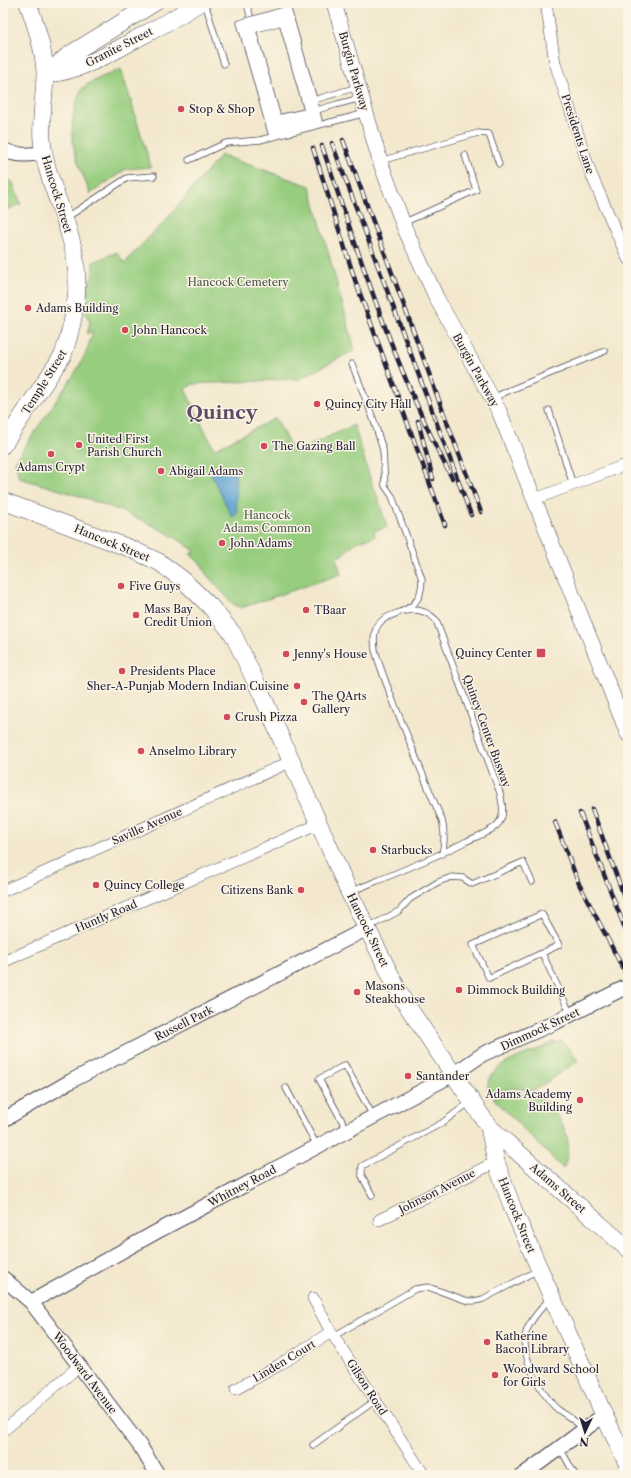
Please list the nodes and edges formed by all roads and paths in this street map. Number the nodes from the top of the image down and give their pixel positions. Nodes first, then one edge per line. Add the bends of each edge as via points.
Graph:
1 (28, 3) edge
2 (154, 3) edge
3 (199, 3) edge
4 (205, 3) edge
5 (247, 3) edge
6 (334, 3) edge
7 (546, 3) edge
8 (224, 64) dead end
9 (45, 75) junction
10 (360, 92) junction
11 (314, 100) junction
12 (305, 112) dead end
13 (366, 113) junction
14 (284, 134) junction
15 (3, 150) edge
16 (44, 152) junction
17 (465, 155) dead end
18 (189, 160) dead end
19 (380, 161) junction
20 (499, 164) dead end
21 (154, 176) dead end
22 (64, 219) junction
23 (402, 223) junction
24 (628, 259) edge
25 (69, 338) joint
26 (605, 351) dead end
27 (352, 364) dead end
28 (492, 399) junction
29 (549, 410) dead end
30 (3, 445) edge
31 (628, 464) edge
32 (573, 485) junction
33 (535, 499) junction
34 (3, 501) edge
35 (402, 612) junction
36 (628, 734) edge
37 (292, 761) junction
38 (319, 824) junction
39 (442, 854) junction
40 (532, 882) dead end
41 (3, 891) edge
42 (349, 892) junction
43 (366, 929) junction
44 (542, 954) junction
45 (3, 962) edge
46 (625, 988) edge
47 (571, 1015) junction
48 (454, 1074) junction
49 (286, 1088) dead end
50 (471, 1100) junction
51 (373, 1116) junction
52 (3, 1120) edge
53 (489, 1127) junction
54 (347, 1130) junction
55 (317, 1146) junction
56 (496, 1162) junction
57 (372, 1195) dead end
58 (379, 1220) dead end
59 (628, 1249) edge
60 (540, 1269) junction
61 (3, 1278) edge
62 (551, 1296) junction
63 (313, 1298) dead end
64 (31, 1302) junction
65 (333, 1334) junction
66 (79, 1366) junction
67 (236, 1389) dead end
68 (376, 1400) junction
69 (604, 1415) junction
70 (583, 1430) junction
71 (3, 1431) edge
72 (313, 1445) dead end
73 (559, 1448) junction
74 (628, 1464) edge
75 (158, 1475) edge
76 (424, 1475) edge
77 (523, 1475) edge
78 (575, 1475) edge

1 - 9 main road, Hancock Street via 42,46
2 - 9 main road, Granite Street via 69,55
3 - 9 main road, Granite Street via 101,58 74,69
4 - 8 lane
5 - 14 lane, bridge
6 - 10 main road, Burgin Parkway
7 - 24 street, Presidents Lane via 555,63 591,174
9 - 16 main road, Hancock Street via 41,128
10 - 11 lane, bridge via 334,94
10 - 11 lane, bridge via 338,104 317,110
10 - 13 main road, Burgin Parkway
11 - 12 lane, bridge via 288,9 240,23 271,133 319,120 288,10 242,23 272,131 316,118 287,13 245,25 274,127 312,116 284,17 249,27 276,123 308,114 282,22 253,30 278,118
13 - 14 lane, bridge
13 - 19 main road, Burgin Parkway
14 - 18 lane, bridge via 260,140 226,143
15 - 16 street via 26,156
16 - 22 main road, Hancock Street via 49,176
17 - 23 lane via 476,190
19 - 20 lane via 478,133 489,134
19 - 23 main road, Burgin Parkway
21 - 22 lane via 127,178
22 - 25 main road, Hancock Street via 72,241 77,272 77,300
23 - 28 main road, Burgin Parkway via 426,277
25 - 30 main road, Temple Street via 63,355
26 - 28 lane
27 - 35 lane via 383,450 385,486 392,496 422,579 419,599
28 - 33 main road, Burgin Parkway
29 - 32 lane
31 - 32 street
32 - 33 street
33 - 36 main road, Burgin Parkway
34 - 37 main road, Hancock Street via 146,555 182,579 210,606 233,634
35 - 39 lane via 382,621 376,628 375,649 442,820
35 - 39 lane, Quincy Center Busway via 422,610 436,620 503,805 498,824
37 - 38 main road, Hancock Street
37 - 41 street, Saville Avenue
38 - 42 main road, Hancock Street
38 - 45 street, Huntly Road
39 - 42 lane, Quincy Center Busway
40 - 43 lane via 523,862 472,884 463,878 452,877 438,882 410,899 399,911
42 - 43 main road, Hancock Street
43 - 48 main road, Hancock Street via 402,998
43 - 52 street, Russell Park via 71,1081
44 - 44 lane via 489,978 473,945 542,914 559,945
44 - 47 lane
46 - 47 street, Dimmock Street
47 - 48 street, Dimmock Street via 483,1054
48 - 50 main road, Hancock Street
48 - 51 street, Whitney Road
49 - 55 lane
50 - 53 main road, Hancock Street
50 - 57 lane via 442,1123 362,1166 362,1176
51 - 54 street, Whitney Road
51 - 54 lane via 344,1065 319,1079
53 - 56 main road, Hancock Street
53 - 59 main road, Adams Street
54 - 55 street, Whitney Road
55 - 64 street, Whitney Road
56 - 58 street, Johnson Avenue
56 - 60 main road, Hancock Street via 513,1209
60 - 62 main road, Hancock Street
60 - 65 lane via 475,1301 468,1301 428,1286 414,1289
61 - 64 street, Woodward Avenue
62 - 69 main road, Hancock Street
62 - 70 lane via 533,1318 526,1334 526,1358 549,1400
63 - 65 street, Gilson Road
64 - 66 street, Woodward Avenue
65 - 67 street, Linden Court
65 - 68 street, Gilson Road
66 - 71 street
66 - 75 street, Woodward Avenue via 140,1446
68 - 72 lane
68 - 76 street, Gilson Road
69 - 70 street
69 - 74 main road, Hancock Street
70 - 73 street
73 - 77 street
73 - 78 lane

